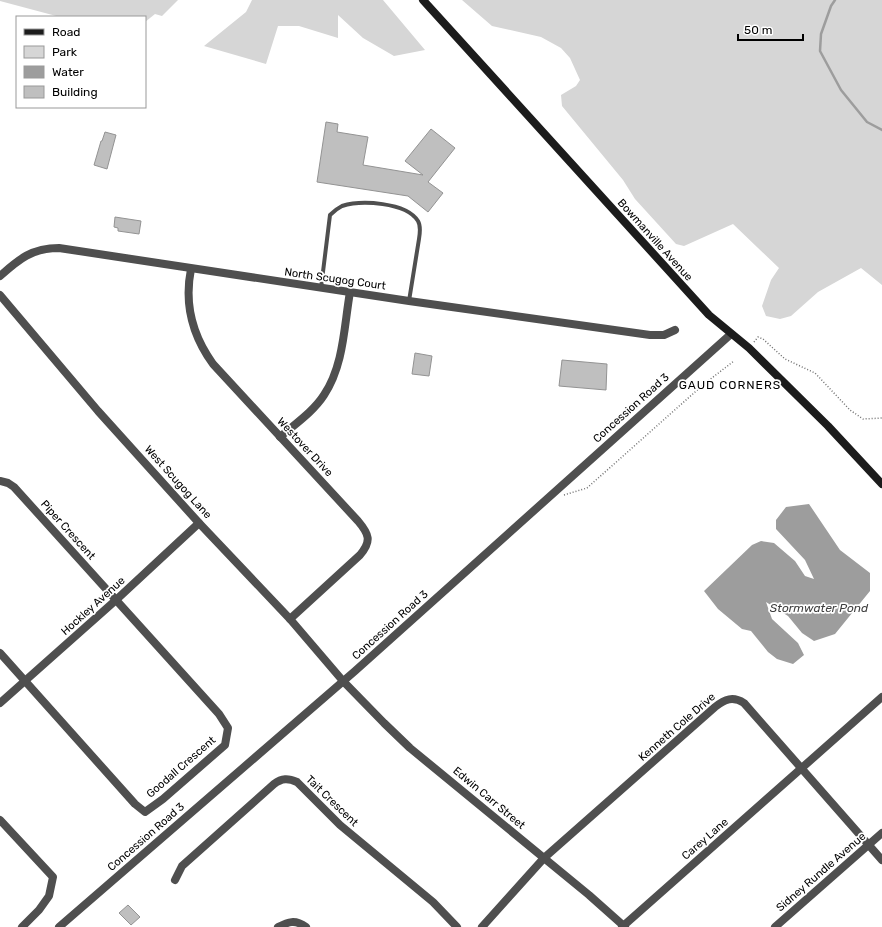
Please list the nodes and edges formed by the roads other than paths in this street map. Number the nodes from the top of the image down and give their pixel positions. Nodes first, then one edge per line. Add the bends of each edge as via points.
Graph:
1 (422, 0) edge
2 (191, 269) junction
3 (0, 276) edge
4 (321, 288) junction
5 (350, 292) junction
6 (0, 295) edge
7 (409, 301) junction
8 (675, 330) dead end
9 (731, 334) junction
10 (280, 437) junction
11 (0, 481) edge
12 (882, 484) edge
13 (199, 522) junction
14 (116, 600) junction
15 (290, 619) junction
16 (0, 653) edge
17 (26, 681) junction
18 (343, 681) junction
19 (882, 696) edge
20 (0, 703) edge
21 (801, 768) junction
22 (0, 820) edge
23 (882, 833) edge
24 (869, 844) junction
25 (544, 858) junction
26 (882, 860) edge
27 (175, 880) dead end
28 (22, 927) edge
29 (59, 927) edge
30 (278, 927) edge
31 (306, 927) edge
32 (457, 927) edge
33 (482, 927) edge
34 (623, 927) edge
35 (775, 927) edge

1 - 9 main road, Bowmanville Avenue via 704,310
2 - 3 street, North Scugog Court via 47,248 23,257
2 - 4 street, North Scugog Court
2 - 10 street, Westover Drive via 189,308 193,328 204,351
4 - 5 street, North Scugog Court
4 - 7 lane via 330,215 347,205 381,204 403,210 419,222 419,238
5 - 7 street, North Scugog Court
5 - 10 street via 340,356 333,380 313,409
6 - 13 street, West Scugog Lane via 98,411
7 - 8 street, North Scugog Court via 654,336
9 - 12 main road, Bowmanville Avenue via 749,348 828,426
9 - 18 street, Concession Road 3
10 - 15 street, Westover Drive via 358,521 368,537 366,548 360,555
11 - 14 street, Piper Crescent via 14,487
13 - 14 street, Hockley Avenue
13 - 15 street, West Scugog Lane
14 - 17 street, Hockley Avenue
14 - 17 street, Goodall Crescent via 219,714 228,728 225,745 145,812 135,804
15 - 18 street, West Scugog Lane
16 - 17 street
17 - 20 street, Hockley Avenue
18 - 25 street, Edwin Carr Street via 410,748
18 - 29 street, Concession Road 3
19 - 21 street, Carey Lane
21 - 24 street, Kenneth Cole Drive
21 - 25 street, Kenneth Cole Drive via 744,704 733,698 727,699 720,702
21 - 34 street, Carey Lane
22 - 28 street via 52,877 49,896
23 - 24 street, Sidney Rundle Avenue
24 - 26 street, Kenneth Cole Drive
24 - 35 street, Sidney Rundle Avenue
25 - 33 street
25 - 34 street, Edwin Carr Street
27 - 32 street, Tait Crescent via 182,866 274,784 279,780 291,779 340,826 433,902
30 - 31 street via 296,921

